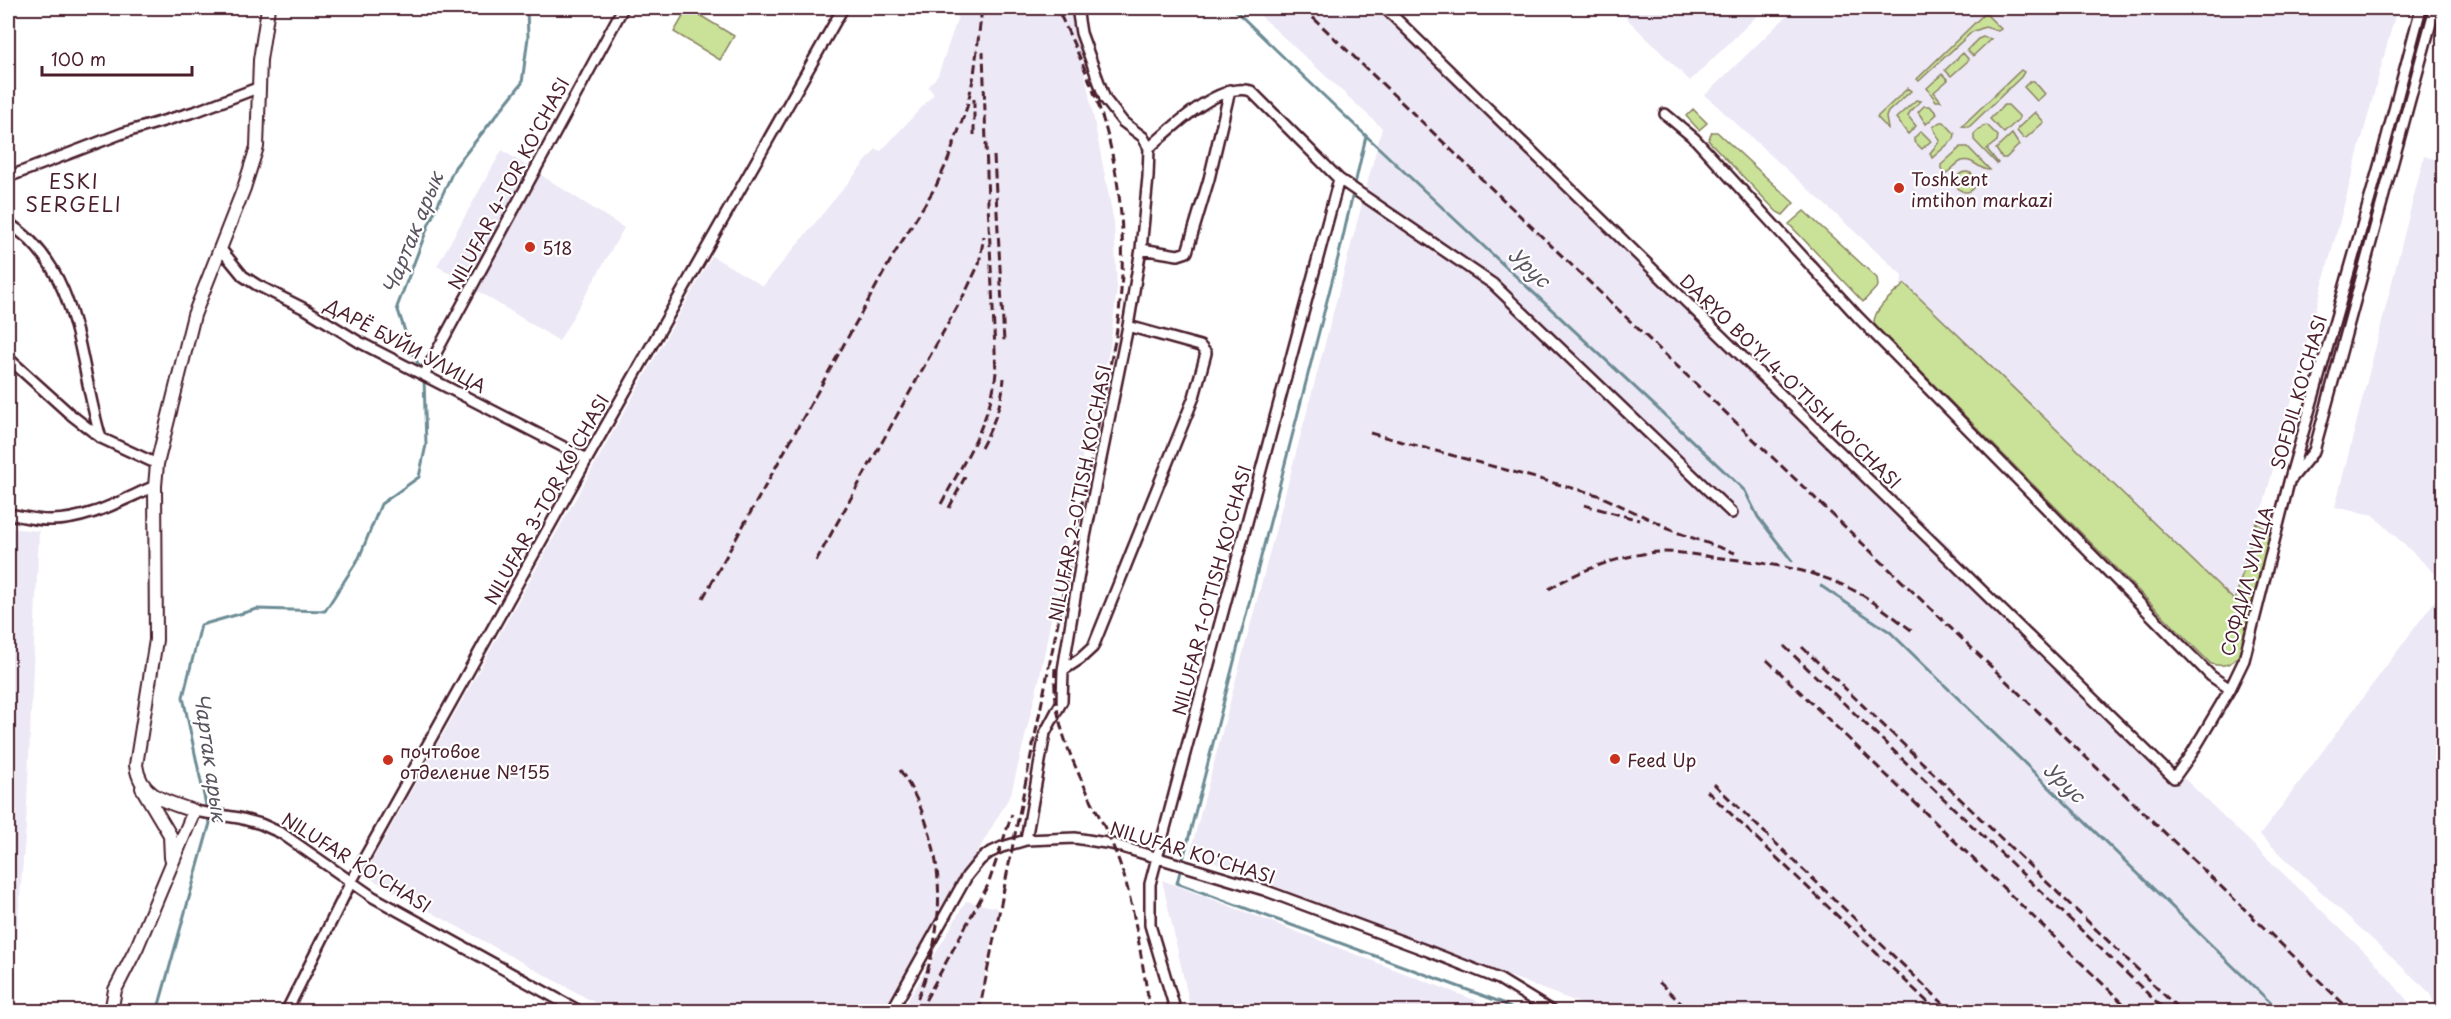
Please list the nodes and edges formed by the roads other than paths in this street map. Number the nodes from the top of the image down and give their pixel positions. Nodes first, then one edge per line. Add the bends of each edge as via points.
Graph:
1 (268, 8) edge
2 (623, 8) edge
3 (843, 8) edge
4 (1077, 8) edge
5 (1385, 8) edge
6 (2421, 8) edge
7 (2434, 8) edge
8 (260, 87) junction
9 (1230, 90) junction
10 (1665, 114) dead end
11 (1149, 148) junction
12 (2380, 163) junction
13 (2392, 166) junction
14 (8, 177) edge
15 (1339, 179) junction
16 (8, 223) edge
17 (220, 248) junction
18 (1141, 249) junction
19 (2340, 304) junction
20 (2354, 308) junction
21 (1128, 326) junction
22 (8, 358) edge
23 (424, 375) junction
24 (101, 438) junction
25 (587, 459) junction
26 (157, 465) junction
27 (2289, 482) junction
28 (155, 486) junction
29 (1732, 513) dead end
30 (8, 514) edge
31 (1063, 670) junction
32 (2230, 689) junction
33 (2174, 778) joint
34 (140, 782) junction
35 (194, 811) junction
36 (1026, 840) junction
37 (1156, 858) junction
38 (168, 874) junction
39 (351, 882) junction
40 (111, 1011) edge
41 (286, 1011) edge
42 (581, 1011) edge
43 (891, 1011) edge
44 (1176, 1011) edge
45 (1554, 1011) edge

1 - 8 street
2 - 23 street, NILUFAR 4-TOR KO'CHASI
3 - 25 street, NILUFAR 3-TOR KO'CHASI
4 - 11 street via 1081,33 1105,99
5 - 33 street, DARYO BO'YI 4-O'TISH KO'CHASI
6 - 12 street, SOFDIL KO'CHASI
7 - 13 street, SOFDIL KO'CHASI
8 - 14 street
8 - 17 street via 257,147
9 - 11 street via 1184,117
9 - 15 street via 1251,91
9 - 18 street via 1187,252 1178,255
10 - 32 street via 1695,139 1858,317 2211,676
11 - 18 street, NILUFAR 2-O'TISH KO'CHASI
12 - 13 street
12 - 19 street, SOFDIL KO'CHASI
13 - 20 street, SOFDIL KO'CHASI
15 - 29 street via 1493,284
15 - 37 street, NILUFAR 1-O'TISH KO'CHASI
16 - 24 street via 40,253 66,296
17 - 23 street, ДАРЁ БУЙИ УЛИЦА via 243,276
17 - 26 street via 194,315
18 - 21 street, NILUFAR 2-O'TISH KO'CHASI
19 - 20 street
19 - 27 street, SOFDIL KO'CHASI
20 - 27 street, SOFDIL KO'CHASI via 2313,451
21 - 31 street, NILUFAR 2-O'TISH KO'CHASI via 1085,537
21 - 31 street via 1200,346 1206,353 1189,408 1093,646
22 - 24 street
23 - 25 street, ДАРЁ БУЙИ УЛИЦА
24 - 26 street
25 - 39 street, NILUFAR 3-TOR KO'CHASI
26 - 28 street
27 - 32 street, СОФДИЛ УЛИЦА via 2244,660
28 - 30 street via 77,517 49,520
28 - 34 street via 156,640 136,765
31 - 36 street, NILUFAR 2-O'TISH KO'CHASI via 1062,701 1046,734
32 - 33 street, СОФДИЛ УЛИЦА
34 - 35 street, NILUFAR KO'CHASI via 156,796
34 - 38 street via 170,836
35 - 38 street
35 - 39 street, NILUFAR KO'CHASI via 261,824 281,833
36 - 37 street, NILUFAR KO'CHASI via 1089,840
36 - 43 street, NILUFAR KO'CHASI via 989,853 967,876
37 - 44 street, NILUFAR 1-O'TISH KO'CHASI via 1150,884 1150,925
37 - 45 street, NILUFAR KO'CHASI via 1264,891 1428,951 1499,979
38 - 40 street via 115,990
39 - 41 street, NILUFAR 3-TOR KO'CHASI
39 - 42 street, NILUFAR KO'CHASI

